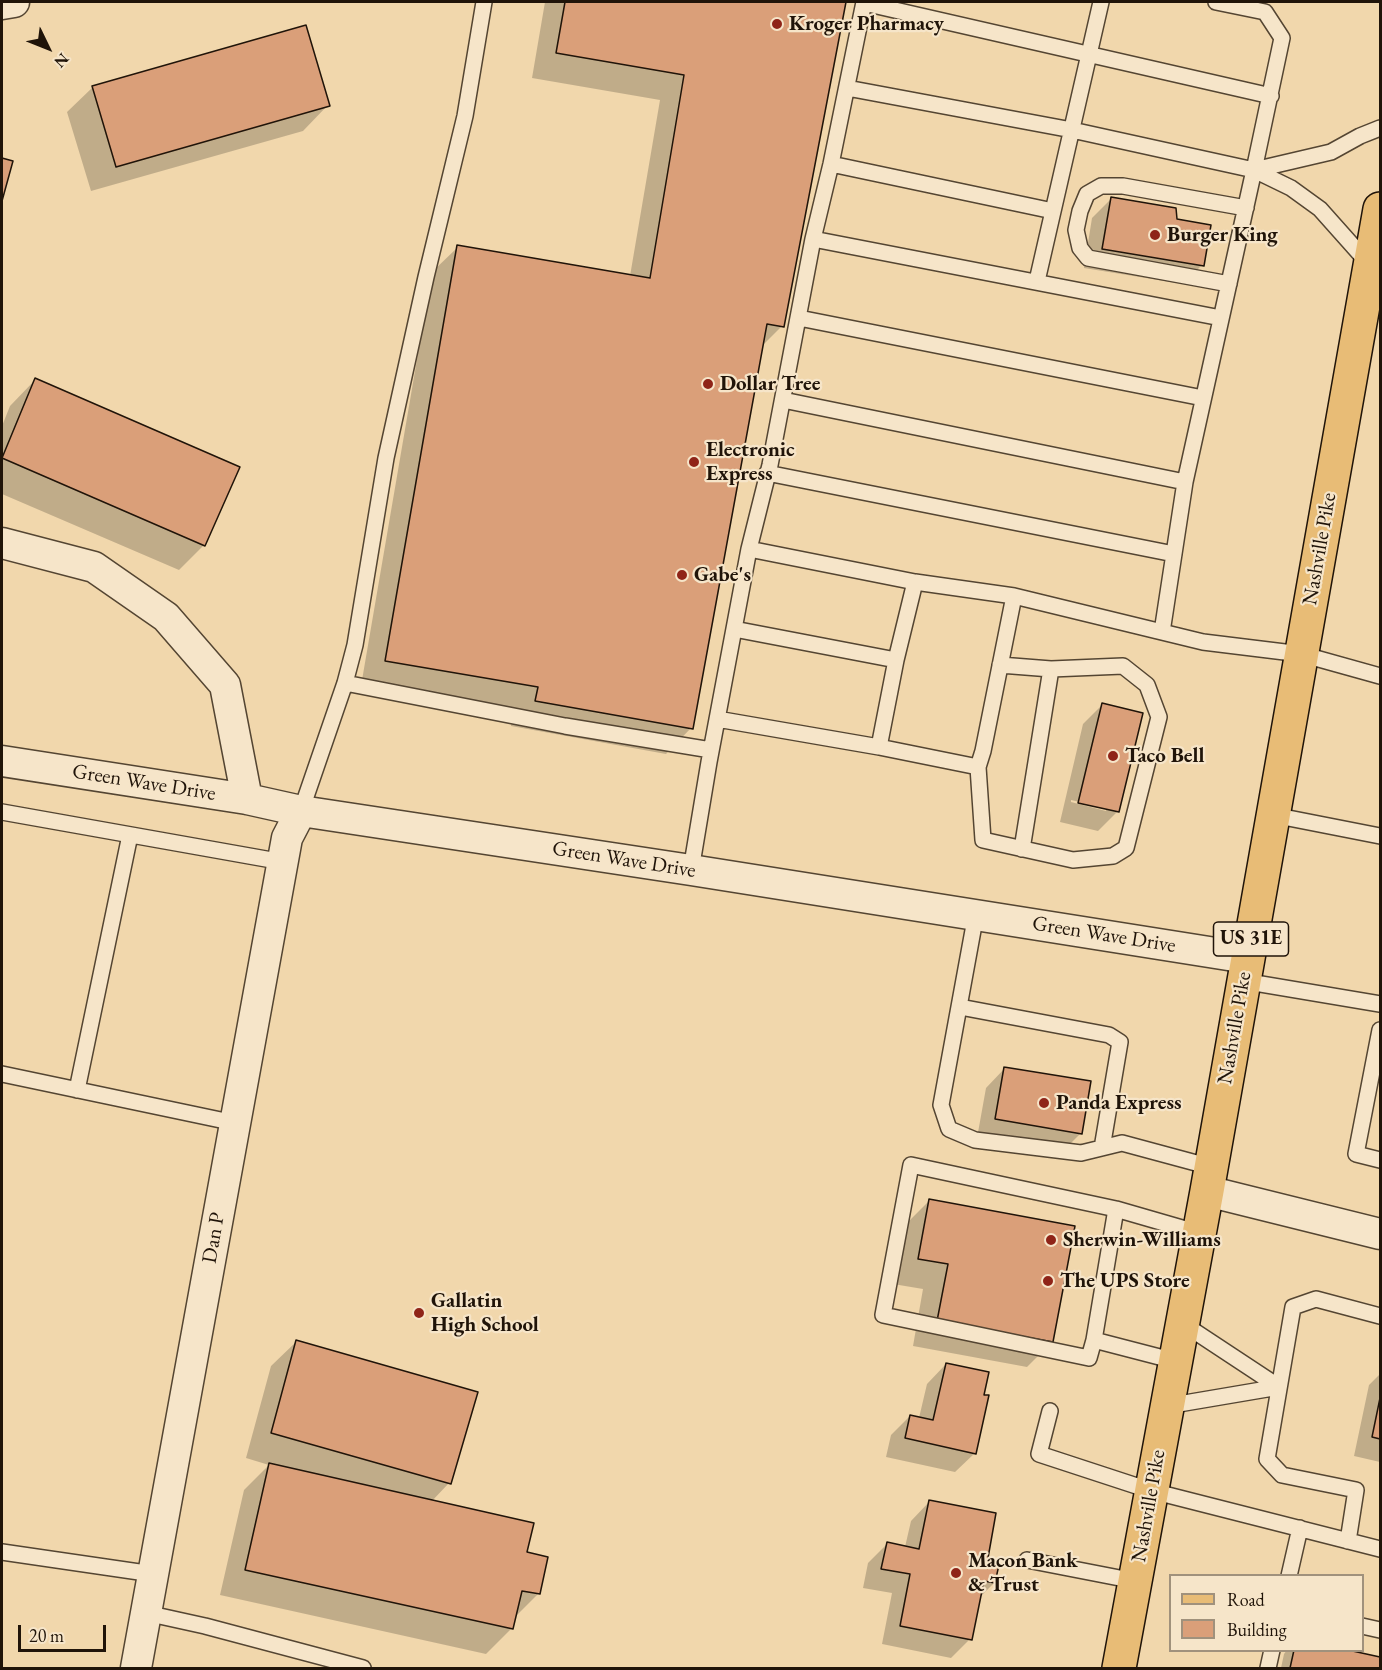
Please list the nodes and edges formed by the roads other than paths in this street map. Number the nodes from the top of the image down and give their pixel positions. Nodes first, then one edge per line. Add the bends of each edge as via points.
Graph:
1 (14, 2) edge
2 (484, 2) edge
3 (864, 2) edge
4 (1101, 2) edge
5 (1216, 2) edge
6 (2, 4) edge
7 (1089, 53) junction
8 (847, 88) junction
9 (1272, 96) junction
10 (1380, 128) edge
11 (1072, 130) junction
12 (831, 164) junction
13 (1254, 170) junction
14 (1246, 208) junction
15 (1380, 209) edge
16 (1053, 211) junction
17 (813, 239) junction
18 (1370, 266) junction
19 (1037, 281) junction
20 (1229, 284) junction
21 (799, 318) junction
22 (1221, 318) junction
23 (1203, 398) junction
24 (783, 400) junction
25 (767, 473) junction
26 (1185, 482) junction
27 (2, 543) edge
28 (749, 549) junction
29 (1174, 554) junction
30 (915, 582) junction
31 (1014, 596) junction
32 (734, 629) junction
33 (1162, 632) junction
34 (1301, 654) junction
35 (896, 660) junction
36 (1000, 665) junction
37 (1051, 669) junction
38 (1380, 676) edge
39 (345, 683) junction
40 (717, 719) junction
41 (879, 747) junction
42 (711, 750) junction
43 (2, 761) edge
44 (978, 767) junction
45 (247, 799) junction
46 (301, 811) junction
47 (2, 812) edge
48 (1273, 815) junction
49 (130, 835) junction
50 (1380, 836) edge
51 (1022, 849) junction
52 (285, 850) junction
53 (691, 870) junction
54 (976, 914) junction
55 (1245, 969) junction
56 (1380, 1004) edge
57 (960, 1007) junction
58 (1380, 1030) edge
59 (2, 1074) edge
60 (78, 1090) junction
61 (235, 1123) junction
62 (1102, 1148) junction
63 (1380, 1160) edge
64 (1209, 1179) junction
65 (1116, 1209) junction
66 (1199, 1233) junction
67 (1380, 1234) edge
68 (1380, 1316) edge
69 (1182, 1323) junction
70 (1094, 1340) junction
71 (1175, 1360) junction
72 (1279, 1387) junction
73 (1167, 1406) junction
74 (1050, 1411) dead end
75 (1152, 1491) junction
76 (1300, 1528) junction
77 (1348, 1540) junction
78 (1380, 1549) edge
79 (2, 1551) edge
80 (1027, 1560) dead end
81 (153, 1574) junction
82 (1289, 1574) edge
83 (1135, 1581) junction
84 (146, 1613) junction
85 (1364, 1626) edge
86 (1380, 1630) edge
87 (1272, 1652) edge
88 (135, 1668) edge
89 (363, 1668) edge
90 (1119, 1668) edge
91 (1268, 1668) edge

1 - 6 street
2 - 39 lane via 465,116 387,458
3 - 7 lane
3 - 8 lane
4 - 7 lane
5 - 9 lane via 1265,12 1282,38
7 - 9 lane
7 - 11 lane
8 - 11 lane
8 - 12 lane
9 - 13 lane
10 - 13 lane via 1331,152
11 - 13 lane
11 - 16 lane
12 - 16 lane
12 - 17 lane
13 - 14 lane
13 - 18 lane via 1291,188 1320,209
14 - 20 lane
14 - 20 lane via 1123,186 1101,186 1087,194 1080,211 1076,230 1080,248 1088,258
15 - 18 main road, Nashville Pike / US 31E
16 - 19 lane
17 - 19 lane
17 - 21 lane
18 - 34 main road, Nashville Pike / US 31E
19 - 22 lane
20 - 22 lane
21 - 23 lane
21 - 24 lane
22 - 23 lane
23 - 26 lane
24 - 25 lane
24 - 26 lane
25 - 28 lane
25 - 29 lane
26 - 29 lane
27 - 45 street via 94,567 166,617 225,685
28 - 30 lane
28 - 32 lane
29 - 33 lane
30 - 31 lane
30 - 35 lane
31 - 33 lane
31 - 36 lane
32 - 35 lane
32 - 40 lane
33 - 34 lane via 1203,642
34 - 38 lane
34 - 48 main road, Nashville Pike / US 31E
35 - 41 lane
36 - 37 lane
36 - 44 lane
37 - 51 lane
37 - 51 lane via 1123,666 1147,685 1159,717 1126,848 1113,856 1073,860
39 - 42 lane
39 - 46 lane
40 - 41 lane
40 - 42 lane
41 - 44 lane
42 - 53 lane
43 - 45 street, Green Wave Drive
44 - 51 lane via 983,840
45 - 46 street, Green Wave Drive
46 - 52 street, Dan P
46 - 53 street, Green Wave Drive
47 - 49 lane
48 - 50 lane
48 - 55 main road, Nashville Pike / US 31E
49 - 52 lane
49 - 60 lane
52 - 61 street, Dan P
53 - 54 street, Green Wave Drive
54 - 55 street, Green Wave Drive
54 - 57 lane
55 - 56 lane
55 - 64 main road, Nashville Pike / US 31E
57 - 62 lane via 1109,1035 1120,1042
57 - 62 lane via 941,1105 949,1130 975,1140 1082,1153
58 - 63 lane via 1356,1154
59 - 60 lane
60 - 61 lane
61 - 81 street, Dan P
62 - 64 lane via 1122,1143
64 - 66 main road, Nashville Pike / US 31E
64 - 67 street
65 - 66 lane
65 - 70 lane
65 - 70 lane via 911,1165 883,1315 1089,1358
66 - 69 main road, Nashville Pike / US 31E
68 - 72 lane via 1316,1299 1293,1307
69 - 71 main road, Nashville Pike / US 31E
69 - 72 lane
70 - 71 lane
71 - 73 main road, Nashville Pike / US 31E
72 - 73 lane
72 - 77 lane via 1267,1458 1282,1475 1356,1490
73 - 75 main road, Nashville Pike / US 31E
74 - 75 lane via 1039,1454
75 - 76 lane
75 - 83 main road, Nashville Pike / US 31E
76 - 77 lane
76 - 82 lane
77 - 78 lane
79 - 81 lane
80 - 83 lane
81 - 84 street, Dan P
83 - 90 main road, Nashville Pike / US 31E
84 - 88 street, Dan P
84 - 89 lane
85 - 86 lane
87 - 91 lane

